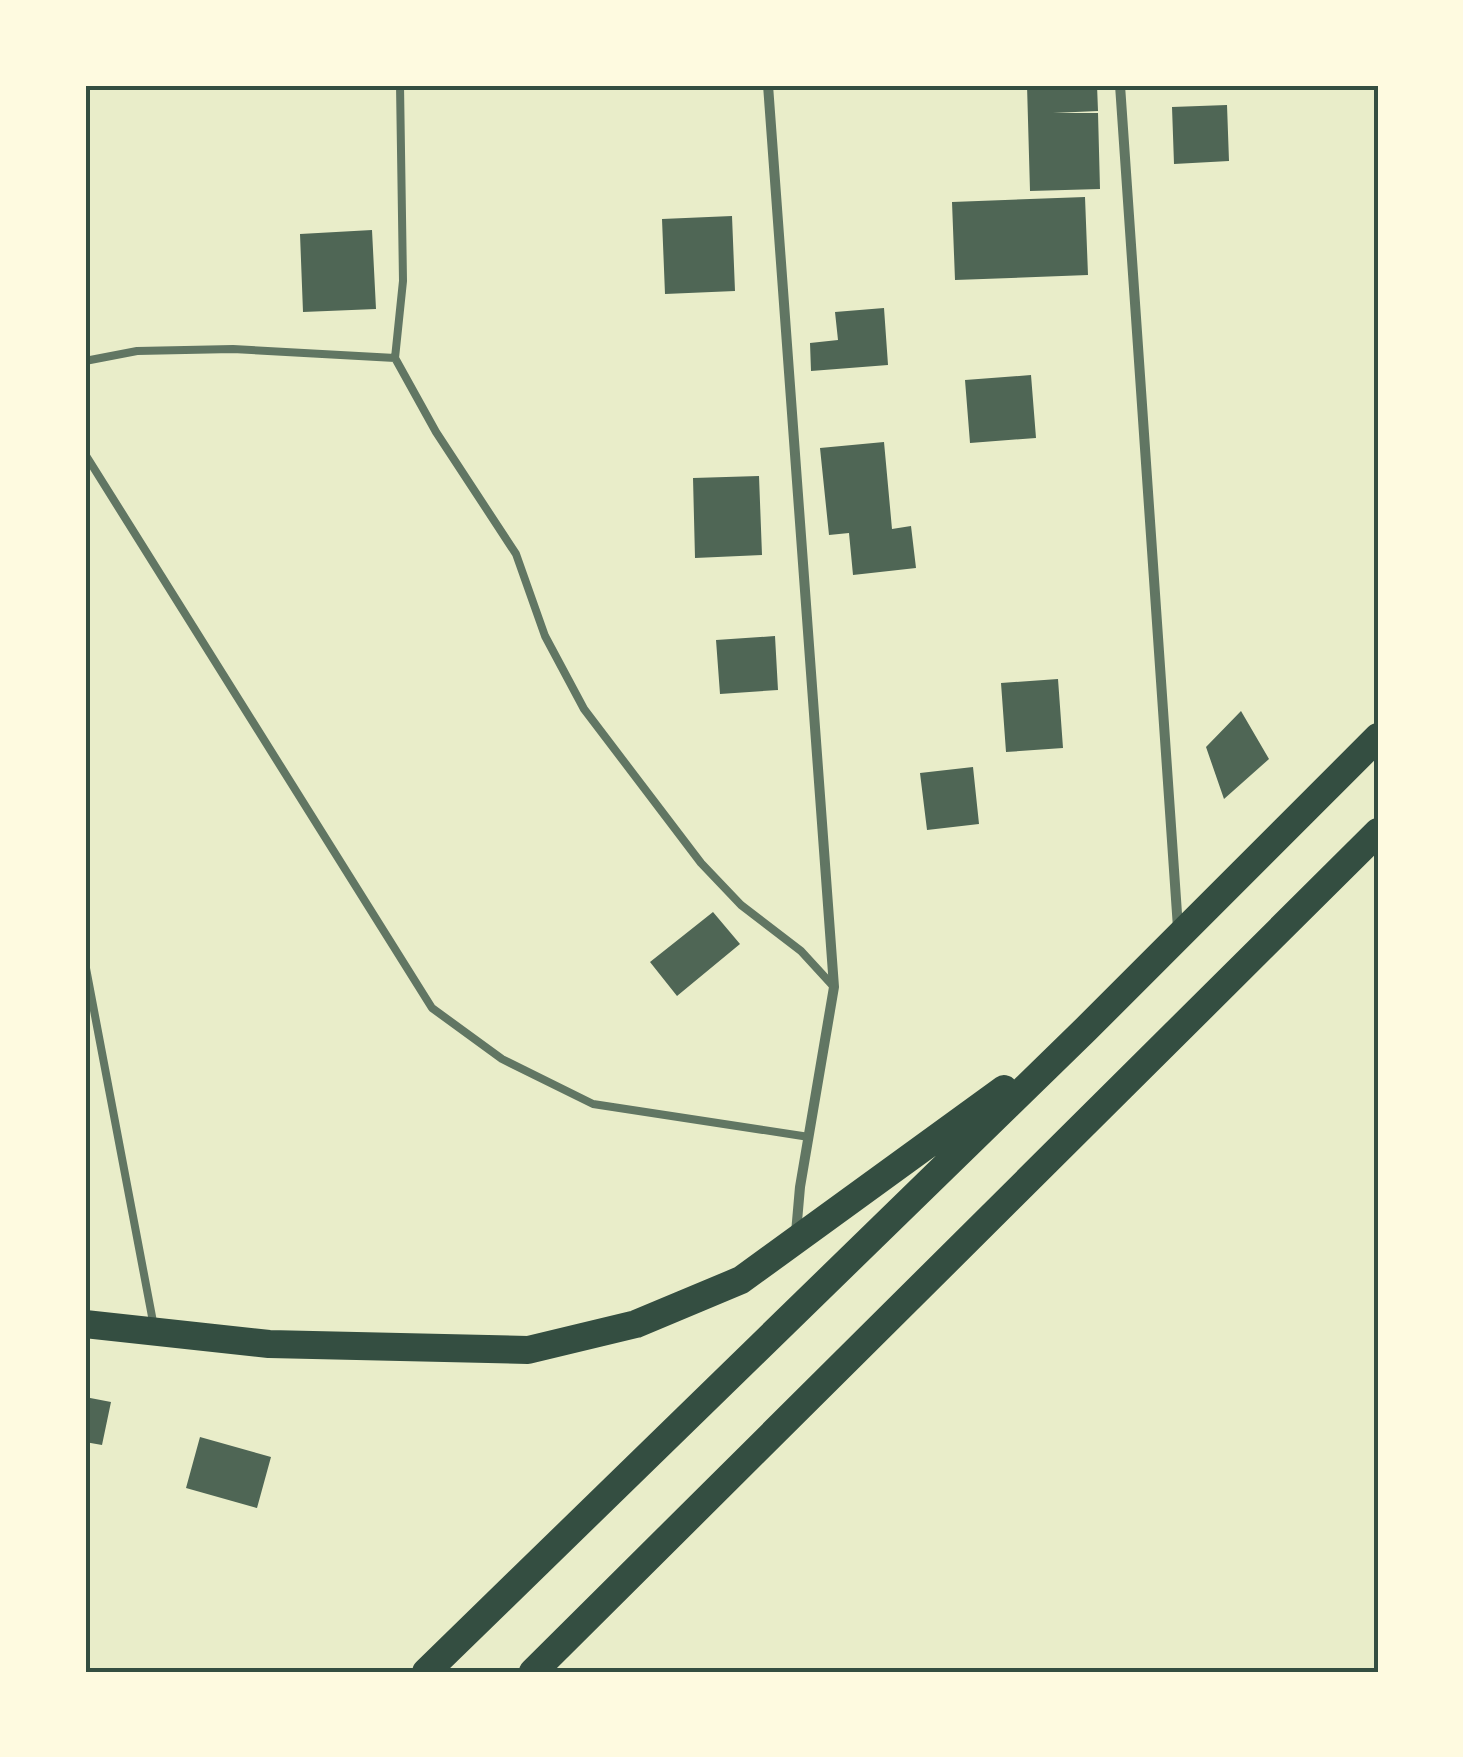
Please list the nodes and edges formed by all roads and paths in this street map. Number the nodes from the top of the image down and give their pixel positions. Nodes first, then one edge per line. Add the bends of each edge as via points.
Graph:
1 (400, 85) edge
2 (768, 85) edge
3 (1120, 85) edge
4 (396, 358) junction
5 (85, 361) edge
6 (85, 454) edge
7 (1378, 737) edge
8 (1378, 832) edge
9 (1178, 938) junction
10 (85, 963) edge
11 (834, 987) junction
12 (1086, 1029) junction
13 (809, 1137) junction
14 (795, 1241) junction
15 (85, 1324) edge
16 (155, 1332) junction
17 (426, 1672) edge
18 (533, 1672) edge

1 - 4 lane via 403,281
2 - 11 street
3 - 9 street
4 - 5 lane via 233,349 138,351
4 - 11 lane via 516,554 545,636 584,709 701,863
6 - 13 lane via 432,1008 502,1060 594,1104
7 - 9 highway
8 - 18 highway
9 - 12 highway
10 - 16 lane
11 - 13 street
12 - 14 highway
12 - 17 highway
13 - 14 street
14 - 16 highway via 742,1280 636,1324 528,1350 269,1344
15 - 16 highway

